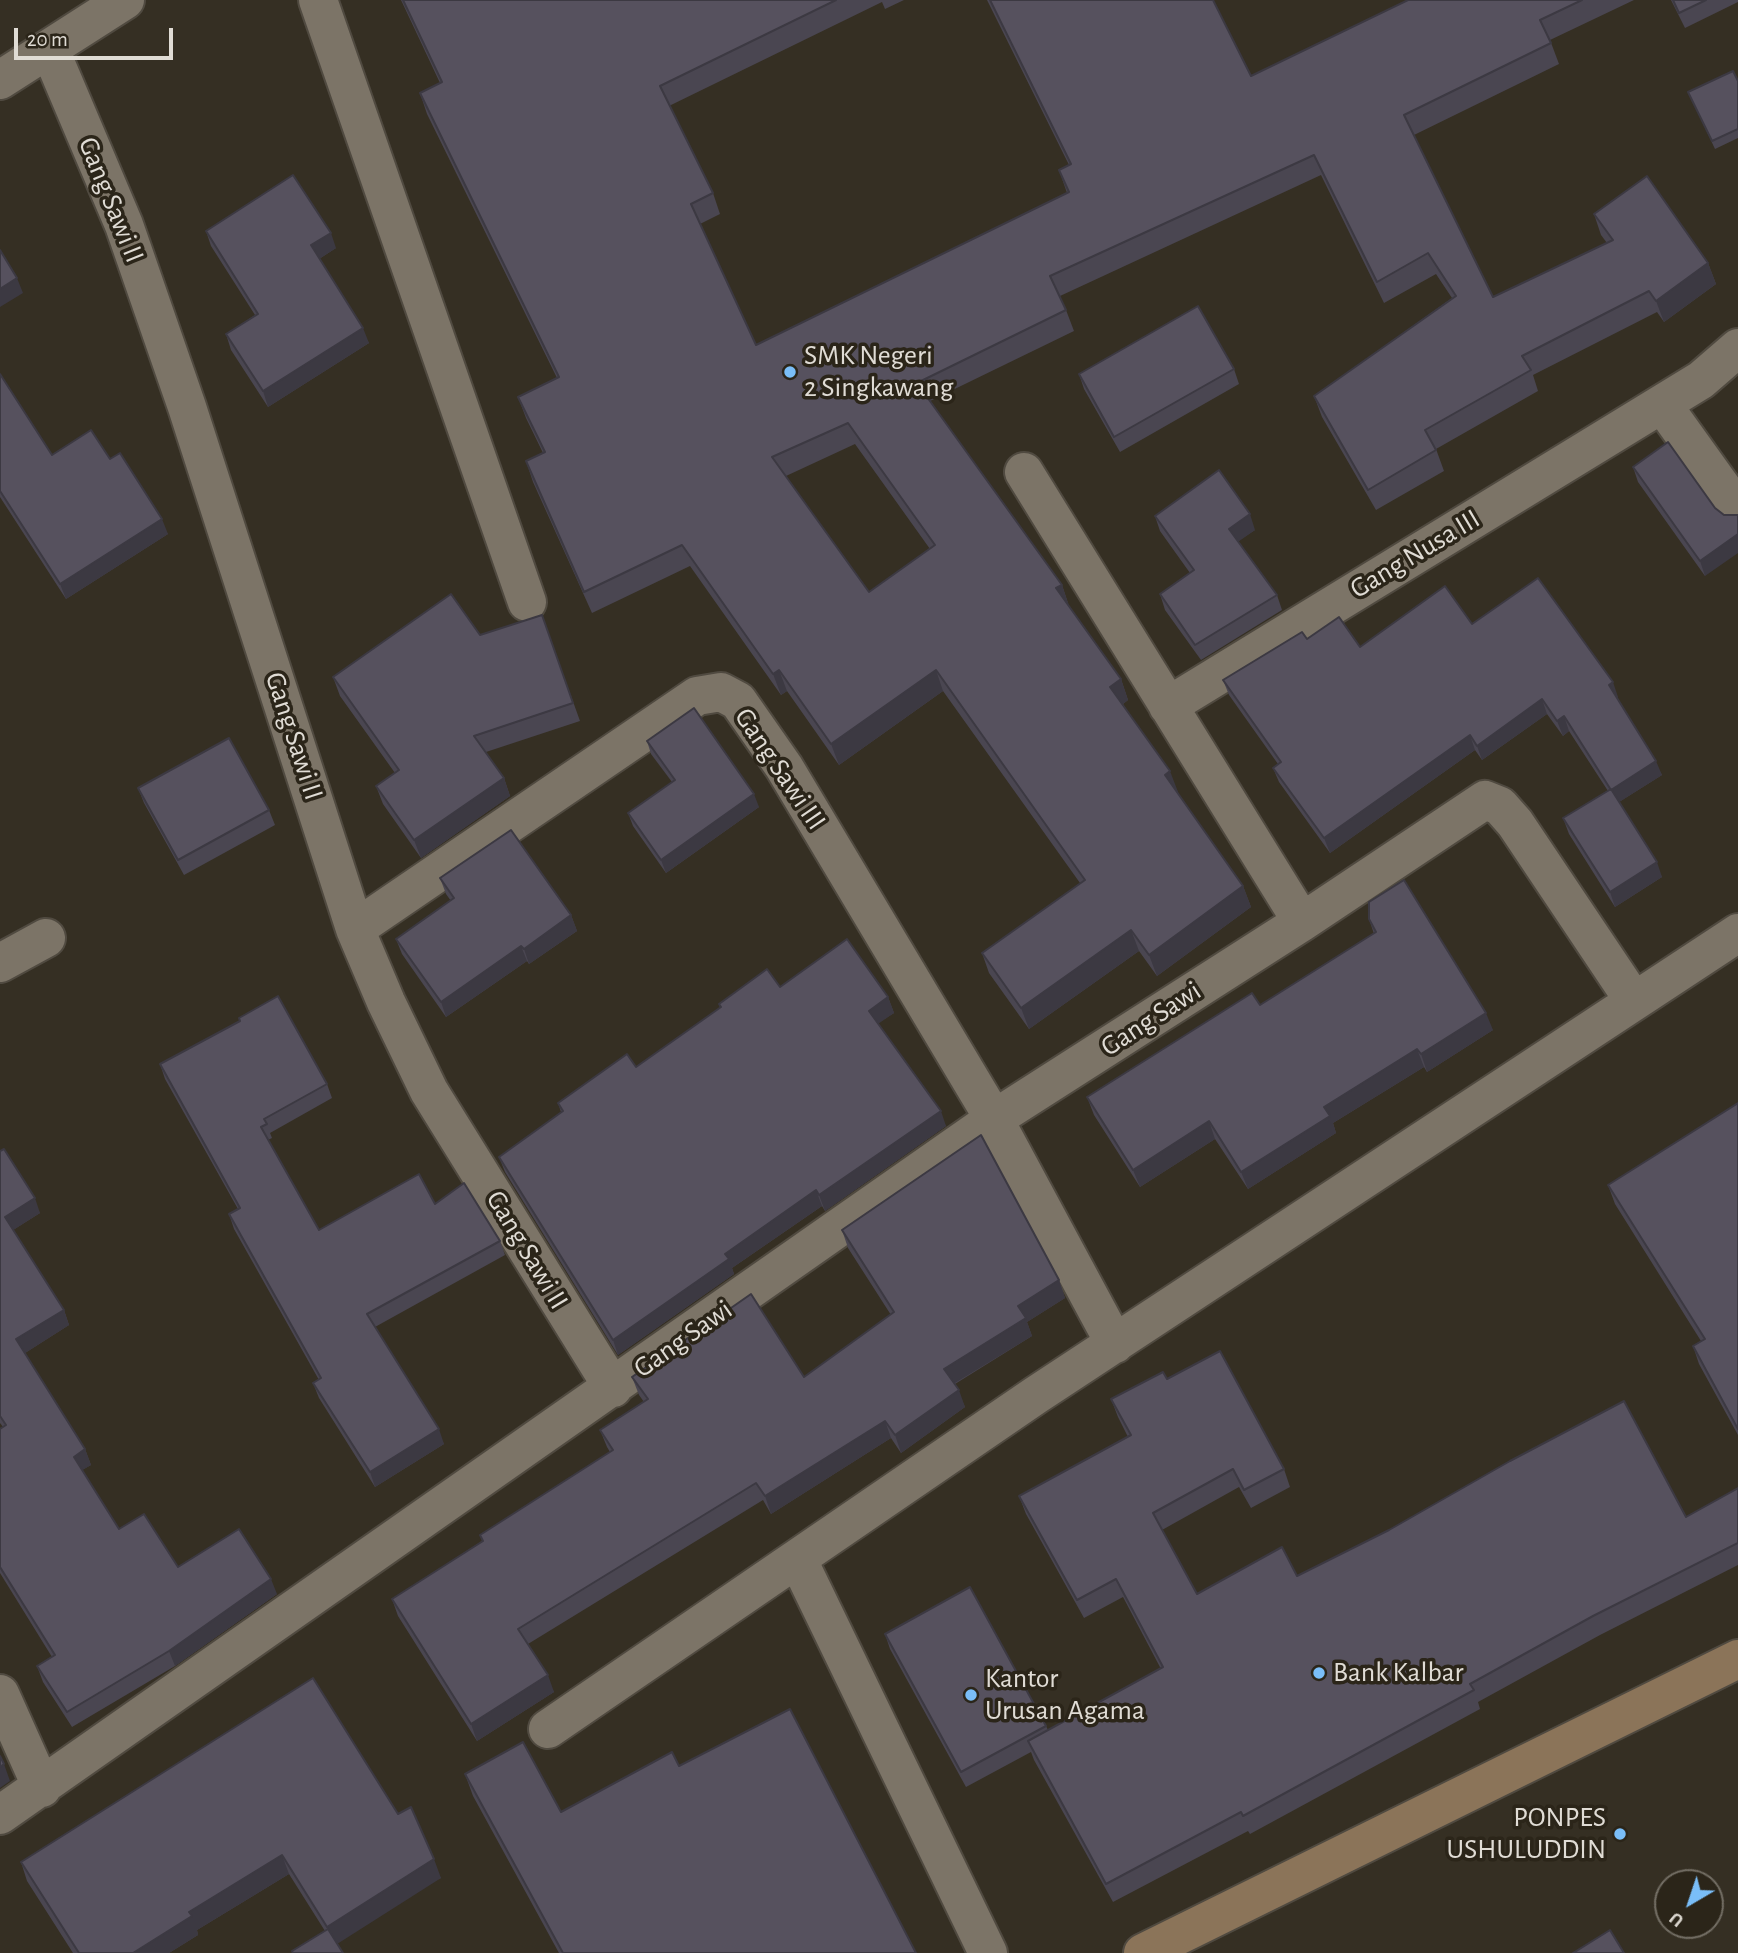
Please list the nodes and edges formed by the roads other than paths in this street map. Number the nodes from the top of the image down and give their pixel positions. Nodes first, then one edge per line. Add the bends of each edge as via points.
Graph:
1 (125, 0) edge
2 (318, 0) edge
3 (50, 50) junction
4 (0, 80) edge
5 (1738, 348) edge
6 (1662, 404) junction
7 (1024, 472) dead end
8 (1738, 510) edge
9 (527, 602) dead end
10 (1168, 706) junction
11 (1302, 922) junction
12 (355, 929) junction
13 (1738, 933) edge
14 (46, 938) dead end
15 (0, 963) edge
16 (1634, 1001) junction
17 (994, 1119) junction
18 (1115, 1344) junction
19 (613, 1388) junction
20 (798, 1560) junction
21 (1738, 1659) edge
22 (0, 1694) edge
23 (548, 1730) dead end
24 (42, 1788) junction
25 (0, 1815) edge
26 (988, 1953) edge
27 (1143, 1953) edge

1 - 3 street
2 - 9 street
3 - 4 street
3 - 12 street, Gang Sawi II via 124,225
5 - 6 street, Gang Nusa III via 1701,380
6 - 8 street
6 - 10 street, Gang Nusa III
7 - 10 street
10 - 11 street
11 - 16 street, Gang Sawi via 1485,800 1500,806 1515,823
11 - 17 street, Gang Sawi
12 - 17 street, Gang Sawi III via 696,696 721,692 738,701 784,766
12 - 19 street, Gang Sawi II via 429,1091
13 - 16 street
14 - 15 street
16 - 18 street
17 - 18 street, Gang Sawi III
17 - 19 street, Gang Sawi
18 - 20 street
19 - 24 street, Gang Sawi via 314,1593
20 - 23 street
20 - 26 street
21 - 27 street
22 - 24 street
24 - 25 street

